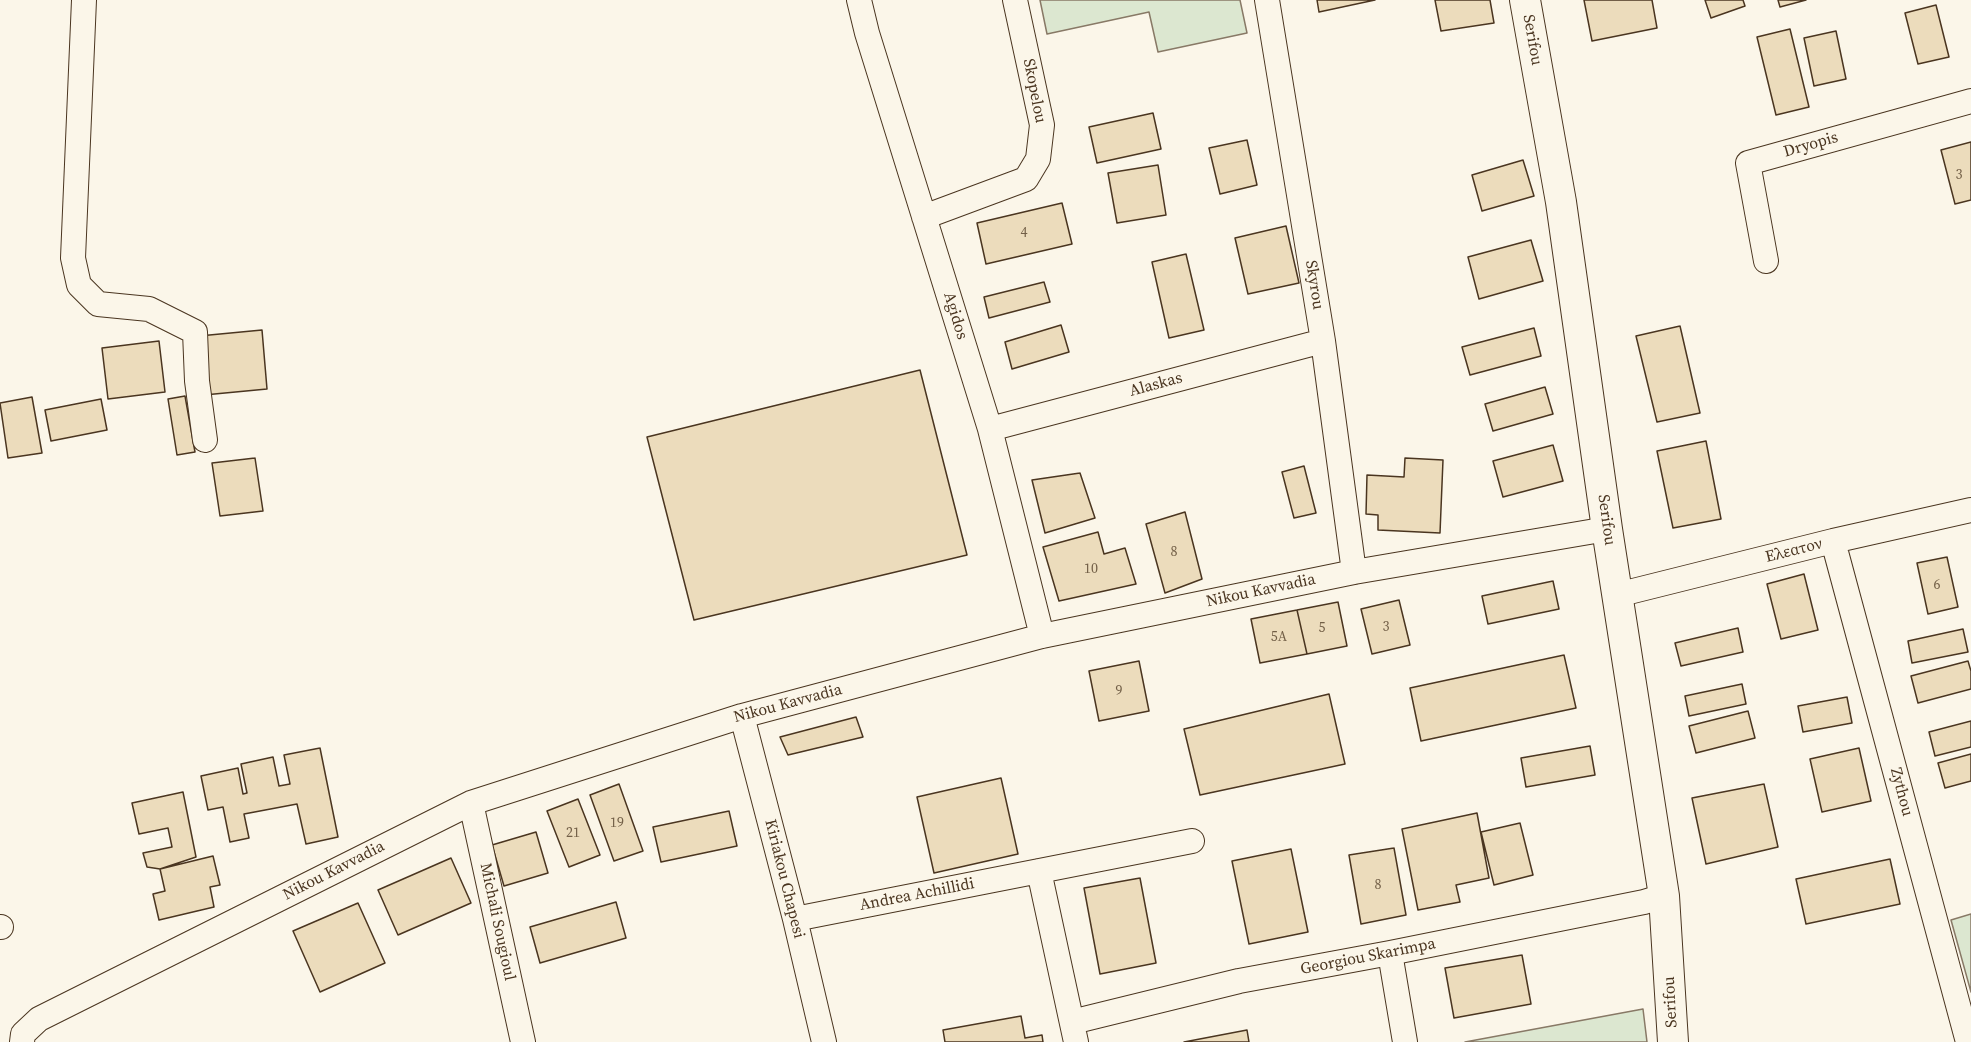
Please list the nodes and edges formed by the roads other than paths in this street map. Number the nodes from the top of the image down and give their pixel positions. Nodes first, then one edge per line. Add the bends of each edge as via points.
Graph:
1 (84, 0) edge
2 (859, 0) edge
3 (1015, 0) edge
4 (1267, 0) edge
5 (1525, 0) edge
6 (1971, 101) edge
7 (924, 217) junction
8 (1766, 261) dead end
9 (1323, 341) junction
10 (990, 429) junction
11 (205, 440) dead end
12 (1971, 510) edge
13 (1607, 529) junction
14 (1833, 541) junction
15 (1354, 572) junction
16 (1617, 595) junction
17 (1042, 636) junction
18 (742, 716) junction
19 (471, 803) junction
20 (1192, 841) dead end
21 (1039, 871) junction
22 (1664, 896) junction
23 (795, 920) junction
24 (1390, 953) junction
25 (1074, 1032) edge
26 (22, 1038) edge
27 (523, 1042) edge
28 (824, 1042) edge
29 (1405, 1042) edge
30 (1673, 1042) edge
31 (1968, 1042) edge

1 - 11 street via 73,258 79,285 99,304 149,309 195,332
2 - 7 street, Agidos
3 - 7 street, Skopelou via 1042,124 1038,159 1026,179
4 - 9 street, Skyrou
5 - 13 street, Serifou via 1561,202
6 - 8 street, Dryopis via 1748,163
7 - 10 street, Agidos
9 - 10 street, Alaskas
9 - 15 street, Skyrou
10 - 17 street, Agidos
12 - 14 street, Ελεατον
13 - 15 street, Nikou Kavvadia
13 - 16 street, Serifou
14 - 16 street, Ελεατον
14 - 31 street, Zythou
15 - 17 street, Nikou Kavvadia
16 - 22 street, Serifou
17 - 18 street, Nikou Kavvadia
18 - 19 street, Nikou Kavvadia
18 - 23 street, Kiriakou Chapesi
19 - 26 street, Nikou Kavvadia via 39,1019
19 - 27 street, Michali Sougioul
20 - 21 street, Andrea Achillidi
21 - 23 street, Andrea Achillidi
21 - 25 street
22 - 24 street, Georgiou Skarimpa
22 - 30 street, Serifou
23 - 28 street, Kiriakou Chapesi
24 - 25 street, Georgiou Skarimpa via 1239,981
24 - 29 street

